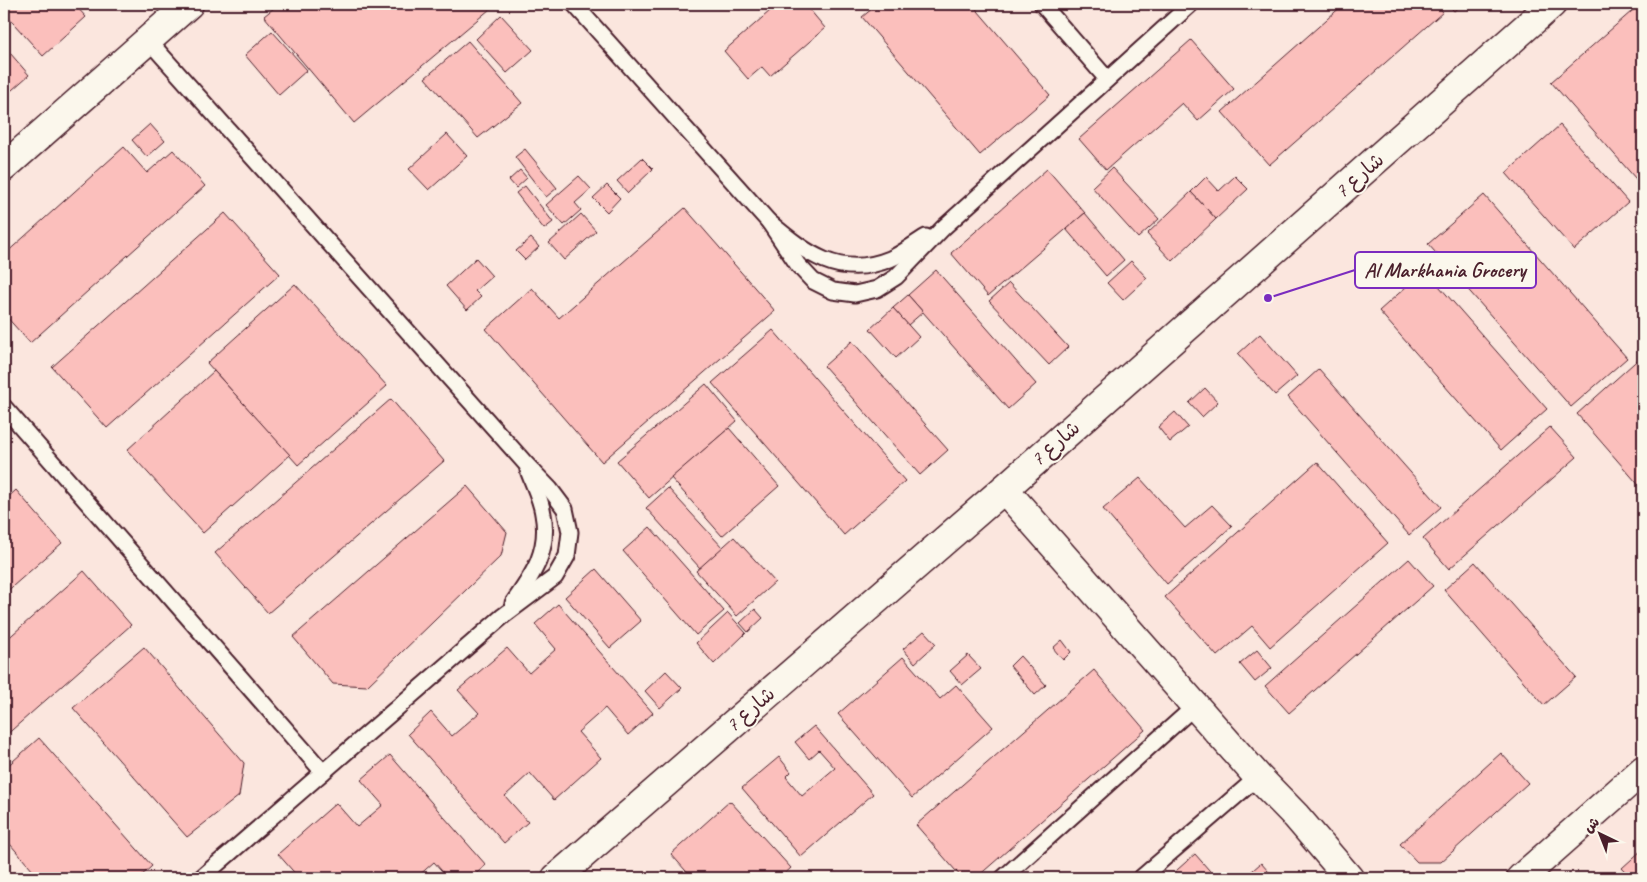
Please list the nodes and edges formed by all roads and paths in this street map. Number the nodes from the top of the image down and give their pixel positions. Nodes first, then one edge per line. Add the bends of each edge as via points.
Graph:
1 (189, 4) edge
2 (574, 4) edge
3 (1042, 4) edge
4 (1191, 4) edge
5 (1552, 4) edge
6 (148, 40) junction
7 (1107, 79) junction
8 (4, 167) edge
9 (769, 222) junction
10 (943, 228) junction
11 (4, 407) edge
12 (526, 464) junction
13 (1004, 488) junction
14 (503, 616) junction
15 (1195, 706) junction
16 (1643, 770) edge
17 (323, 772) junction
18 (1258, 777) junction
19 (200, 878) edge
20 (556, 878) edge
21 (1003, 878) edge
22 (1141, 878) edge
23 (1349, 878) edge
24 (1521, 878) edge

1 - 6 street
2 - 9 lane
3 - 7 lane
4 - 7 lane
5 - 13 street, شارع 7
6 - 8 street
6 - 12 lane
7 - 10 lane
9 - 10 lane via 818,259 842,266 867,266 890,259
9 - 10 lane via 813,281 833,291 855,294 877,289 896,277
11 - 17 lane
12 - 14 lane via 543,514 545,534 534,572
12 - 14 lane via 564,509 570,532 567,556 555,577
13 - 15 street
13 - 20 street, شارع 7
14 - 17 lane
15 - 18 street
15 - 21 lane
16 - 24 street
17 - 19 lane
18 - 22 lane
18 - 23 street

